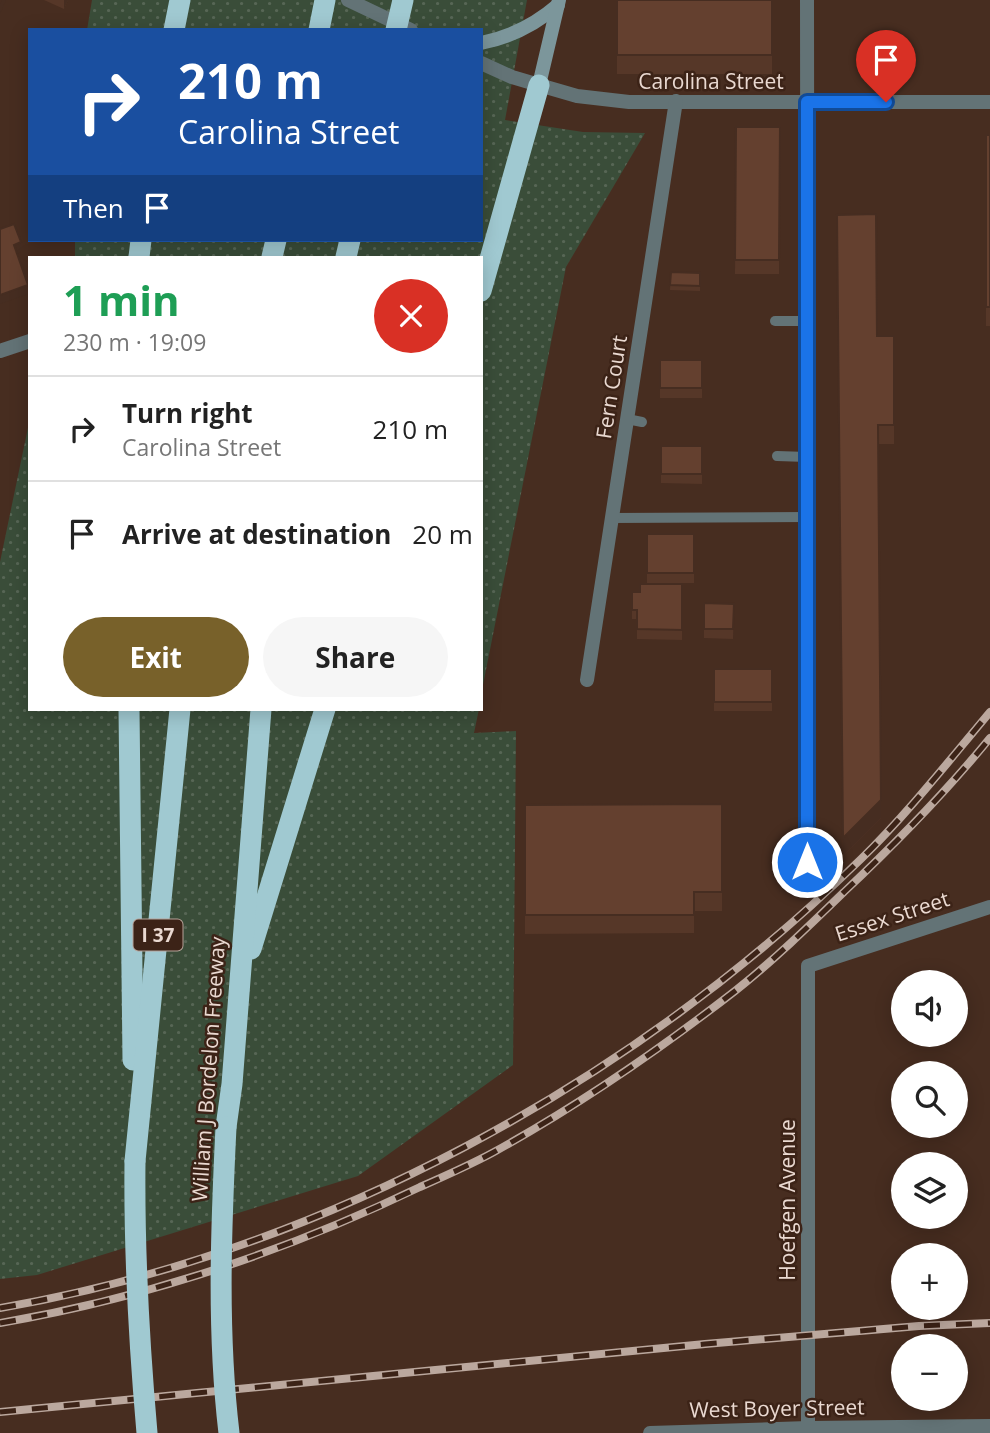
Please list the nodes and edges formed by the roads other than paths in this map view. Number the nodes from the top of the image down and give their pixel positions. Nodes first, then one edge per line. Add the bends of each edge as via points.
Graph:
1 (180, 0) edge
2 (325, 0) edge
3 (348, 0) edge
4 (403, 0) edge
5 (807, 0) edge
6 (558, 3) edge
7 (174, 28) edge
8 (319, 28) edge
9 (396, 28) edge
10 (407, 28) edge
11 (483, 42) edge
12 (483, 64) edge
13 (539, 85) junction
14 (677, 101) junction
15 (807, 102) junction
16 (990, 102) edge
17 (483, 284) edge
18 (775, 321) dead end
19 (807, 321) junction
20 (28, 342) edge
21 (0, 351) edge
22 (627, 419) junction
23 (642, 422) dead end
24 (777, 456) dead end
25 (807, 457) junction
26 (807, 517) junction
27 (612, 518) junction
28 (587, 680) dead end
29 (129, 711) edge
30 (180, 711) edge
31 (261, 711) edge
32 (325, 711) edge
33 (807, 862) dead end
34 (990, 906) edge
35 (808, 966) joint
36 (239, 988) junction
37 (135, 1161) junction
38 (990, 1426) edge
39 (808, 1430) edge
40 (147, 1433) edge
41 (229, 1433) edge
42 (650, 1433) edge

1 - 7 highway
2 - 8 highway
3 - 10 street
4 - 9 highway, bridge
5 - 15 street
6 - 11 main road via 528,27
6 - 13 main road
12 - 13 street, Carolina Street
13 - 14 street, Carolina Street via 605,100
13 - 17 highway
14 - 15 street, Carolina Street
14 - 22 street, Fern Court
15 - 16 street, Carolina Street
15 - 19 street
18 - 19 lane
19 - 25 street
20 - 21 street
22 - 23 lane
22 - 27 street, Fern Court
24 - 25 lane
25 - 26 street
26 - 27 lane
26 - 33 street
27 - 28 street, Fern Court
29 - 37 highway
30 - 37 highway, I 37
31 - 36 highway, William J Bordelon Freeway
32 - 36 highway
34 - 35 street, Essex Street
35 - 39 street, Hoefgen Avenue
36 - 41 highway, William J Bordelon Freeway, bridge via 221,1223 220,1320
37 - 40 highway, I 37, bridge via 135,1261
38 - 39 street, West Boyer Street
39 - 42 street, West Boyer Street

